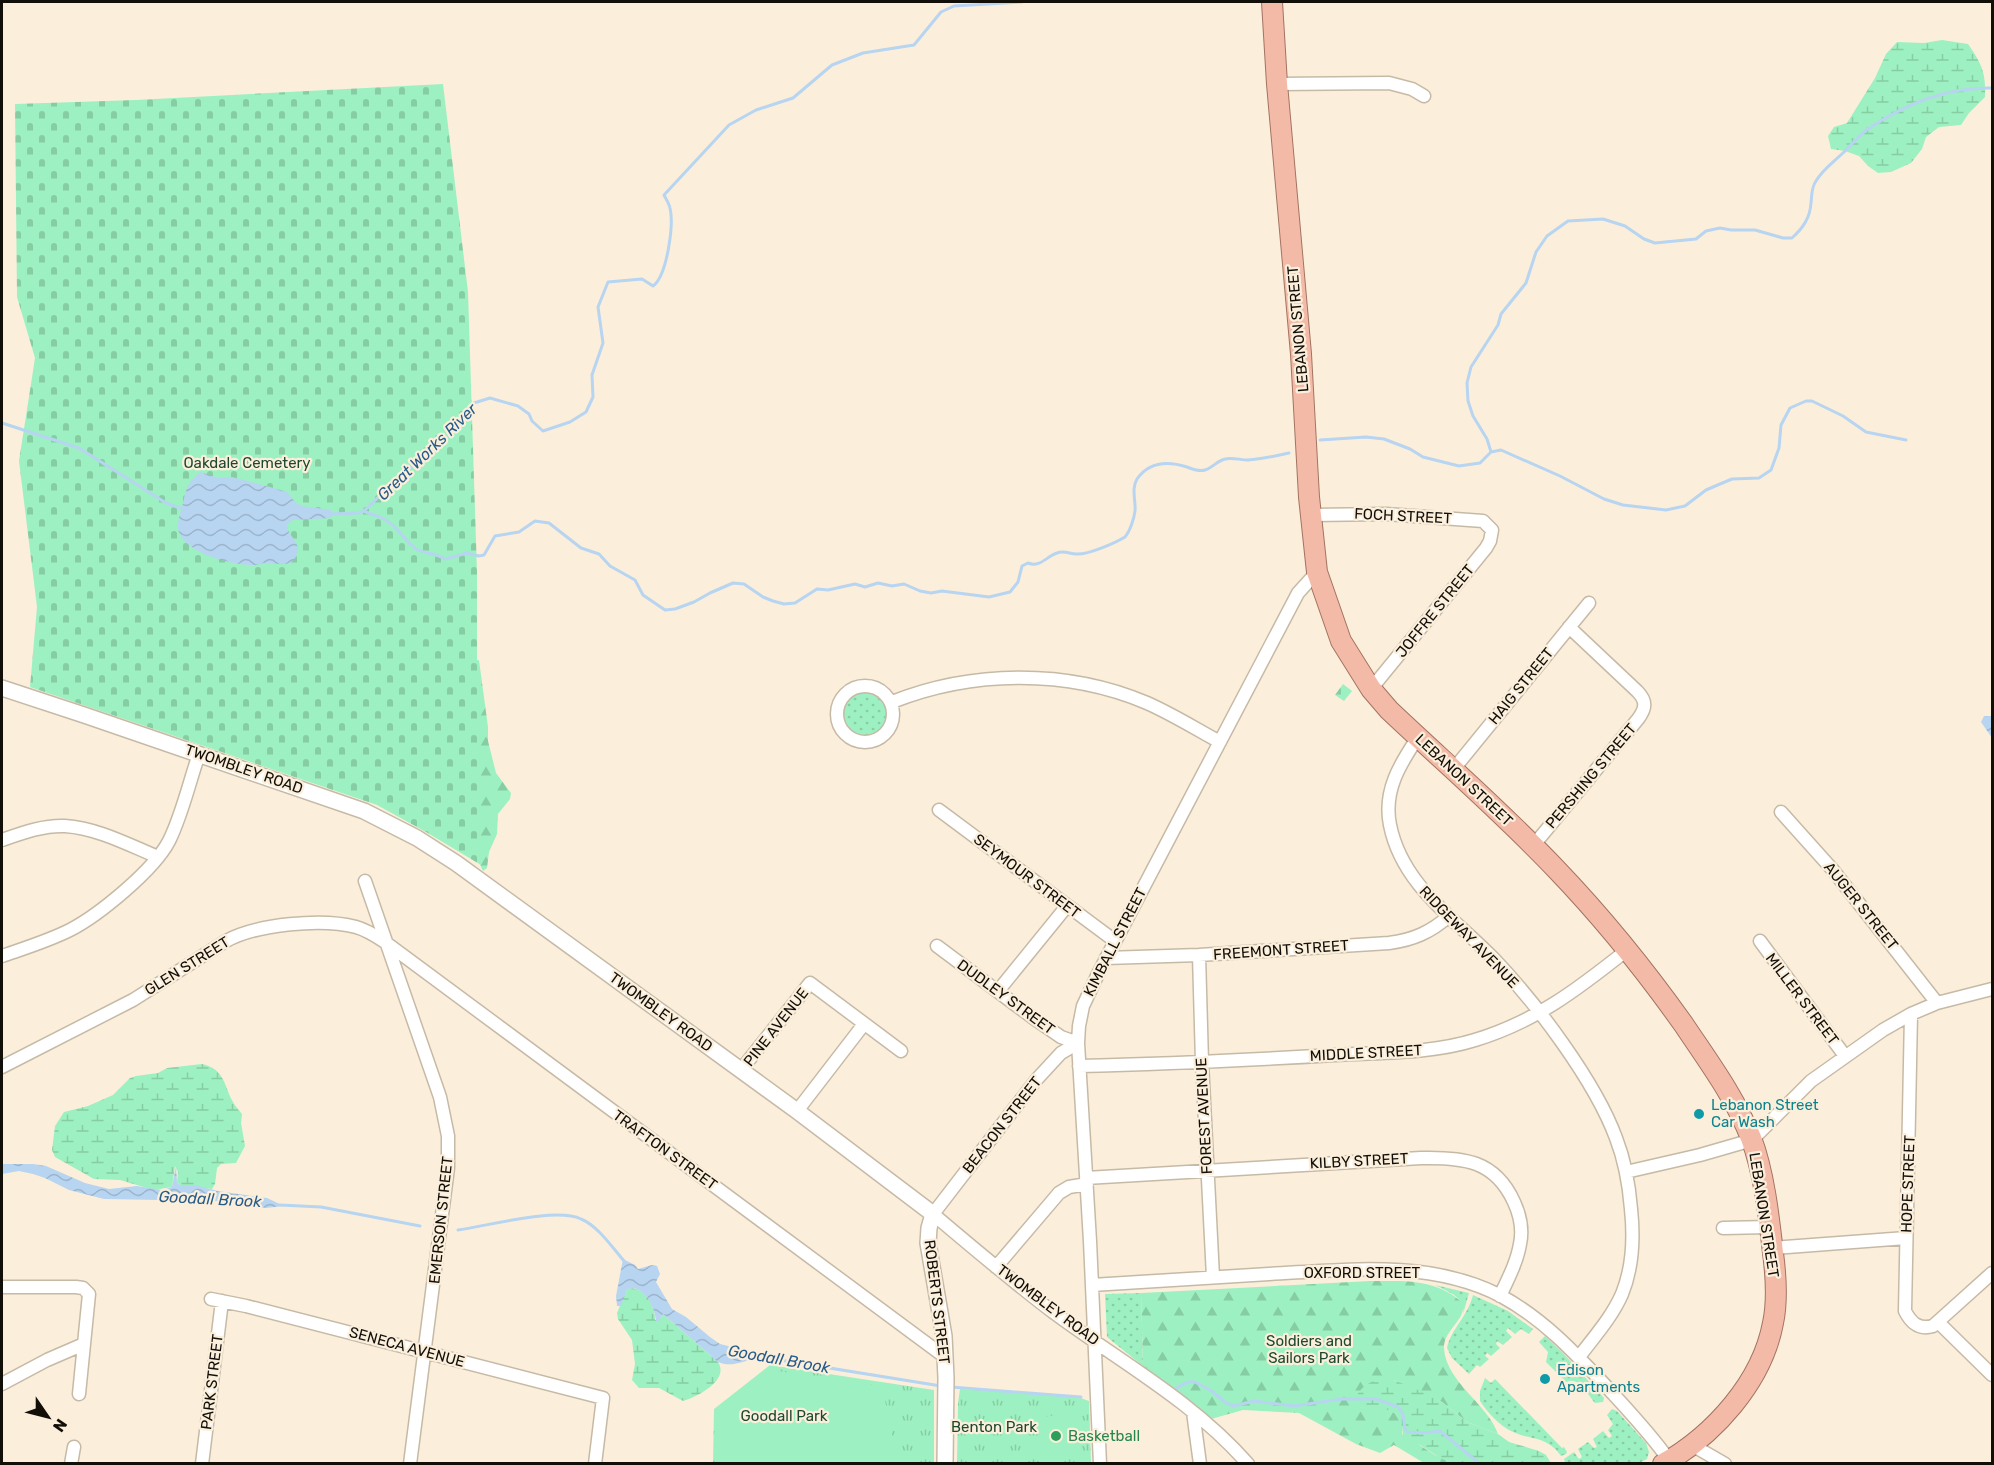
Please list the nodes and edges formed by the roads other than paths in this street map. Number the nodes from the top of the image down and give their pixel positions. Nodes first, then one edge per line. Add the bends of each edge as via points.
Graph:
1 (1272, 2) edge
2 (1277, 84) junction
3 (1424, 96) dead end
4 (1311, 515) junction
5 (1492, 530) joint
6 (1317, 572) junction
7 (1589, 603) dead end
8 (1569, 627) junction
9 (2, 688) edge
10 (1371, 689) junction
11 (892, 702) junction
12 (1418, 737) junction
13 (1220, 742) junction
14 (199, 754) junction
15 (1453, 770) junction
16 (939, 810) dead end
17 (1781, 812) dead end
18 (2, 840) edge
19 (1533, 846) junction
20 (158, 857) junction
21 (365, 881) dead end
22 (1067, 906) junction
23 (1449, 916) junction
24 (1115, 941) junction
25 (1760, 941) dead end
26 (385, 942) junction
27 (937, 946) dead end
28 (1627, 950) junction
29 (1199, 955) junction
30 (2, 956) edge
31 (1106, 958) junction
32 (1992, 989) edge
33 (998, 991) junction
34 (1937, 1003) junction
35 (1540, 1014) junction
36 (1911, 1014) junction
37 (864, 1024) junction
38 (1078, 1043) junction
39 (901, 1051) dead end
40 (1845, 1056) junction
41 (1202, 1062) junction
42 (1079, 1066) junction
43 (2, 1067) edge
44 (741, 1070) junction
45 (797, 1110) junction
46 (1752, 1140) junction
47 (1207, 1170) junction
48 (1626, 1172) junction
49 (1087, 1181) junction
50 (933, 1214) junction
51 (1769, 1227) junction
52 (1723, 1228) dead end
53 (1906, 1238) junction
54 (1773, 1248) junction
55 (996, 1267) junction
56 (1992, 1273) edge
57 (1213, 1277) junction
58 (1092, 1285) junction
59 (2, 1287) edge
60 (1500, 1296) junction
61 (216, 1300) joint
62 (1938, 1322) junction
63 (1093, 1339) junction
64 (84, 1344) junction
65 (425, 1352) junction
66 (945, 1357) junction
67 (1579, 1357) junction
68 (1992, 1375) edge
69 (2, 1383) edge
70 (79, 1394) dead end
71 (1193, 1412) junction
72 (1692, 1445) junction
73 (74, 1447) dead end
74 (1666, 1462) edge
75 (71, 1464) edge
76 (202, 1464) edge
77 (410, 1464) edge
78 (595, 1464) edge
79 (945, 1464) edge
80 (1100, 1464) edge
81 (1200, 1464) edge
82 (1248, 1464) edge
83 (1725, 1464) edge

1 - 2 highway, LEBANON STREET
2 - 3 street via 1389,83
2 - 4 highway, LEBANON STREET
4 - 5 street, FOCH STREET via 1374,513 1483,521
4 - 6 highway, LEBANON STREET
5 - 10 street, JOFFRE STREET via 1486,548
6 - 10 highway, LEBANON STREET via 1341,641
6 - 13 street, KIMBALL STREET via 1298,593
7 - 8 street, HAIG STREET
8 - 15 street, HAIG STREET
8 - 19 street, PERSHING STREET via 1637,691 1645,704 1638,719
9 - 14 street, TWOMBLEY ROAD
10 - 12 highway, LEBANON STREET
11 - 11 street via 876,688 855,687 839,703 840,725 855,740 877,740 887,734 892,724
11 - 13 street via 965,682 1025,678 1066,681 1145,702
12 - 15 highway, LEBANON STREET
12 - 23 street, RIDGEWAY AVENUE via 1391,786 1390,826 1411,876
13 - 24 street, KIMBALL STREET
14 - 20 street via 171,836
14 - 44 street, TWOMBLEY ROAD via 364,811 417,838
15 - 19 highway, LEBANON STREET
16 - 22 street, SEYMOUR STREET
17 - 34 street, AUGER STREET via 1832,869
18 - 20 street via 40,828 71,827 96,832
19 - 28 highway, LEBANON STREET
20 - 30 street via 129,886 78,925
21 - 26 street, EMERSON STREET
22 - 24 street, SEYMOUR STREET
22 - 33 street
23 - 29 street, FREEMONT STREET via 1430,932 1400,942
23 - 35 street, RIDGEWAY AVENUE via 1494,959
24 - 31 street, KIMBALL STREET
25 - 40 street, MILLER STREET
26 - 43 street, GLEN STREET via 344,925 300,924 250,930 123,1005
26 - 65 street, EMERSON STREET via 440,1097 448,1136 448,1170
26 - 66 street, TRAFTON STREET
27 - 33 street, DUDLEY STREET
28 - 35 street, MIDDLE STREET
28 - 46 highway, LEBANON STREET via 1701,1050
29 - 31 street, FREEMONT STREET
29 - 41 street, FOREST AVENUE
31 - 38 street, KIMBALL STREET via 1083,1006
32 - 34 street
33 - 38 street, DUDLEY STREET via 1061,1037
34 - 36 street
35 - 41 street, MIDDLE STREET via 1480,1038 1441,1048
35 - 48 street, RIDGEWAY AVENUE via 1601,1104
36 - 40 street
36 - 53 street, HOPE STREET
37 - 39 street
37 - 44 street, PINE AVENUE via 810,983
37 - 45 street
38 - 42 street, KIMBALL STREET
38 - 50 street, BEACON STREET via 1061,1053 1038,1080
40 - 46 street via 1803,1088
41 - 42 street, MIDDLE STREET
41 - 47 street, FOREST AVENUE
42 - 49 street, KIMBALL STREET
44 - 45 street, TWOMBLEY ROAD
45 - 50 street, TWOMBLEY ROAD
46 - 48 street
46 - 51 highway, LEBANON STREET
47 - 49 street, KILBY STREET
47 - 57 street, FOREST AVENUE
47 - 60 street, KILBY STREET via 1426,1158 1453,1158 1479,1164 1503,1184 1520,1222 1518,1253
48 - 67 street, RIDGEWAY AVENUE via 1632,1221 1628,1276 1614,1309
49 - 55 street, KILBY STREET via 1059,1193
49 - 58 street, KIMBALL STREET
50 - 55 street, TWOMBLEY ROAD
50 - 66 street, ROBERTS STREET via 928,1243
51 - 52 street
51 - 54 highway, LEBANON STREET
53 - 54 street
53 - 62 street, HOPE STREET via 1905,1311 1922,1328
54 - 72 highway, LEBANON STREET via 1775,1312 1765,1350 1736,1400
55 - 63 street, TWOMBLEY ROAD
56 - 62 street
57 - 58 street, OXFORD STREET
57 - 60 street, OXFORD STREET via 1411,1271 1448,1278
58 - 63 street, KIMBALL STREET
59 - 64 street via 86,1290 90,1298
60 - 67 street, OXFORD STREET via 1537,1320
61 - 65 street, SENECA AVENUE
61 - 76 street, PARK STREET
62 - 68 street
63 - 71 street, TWOMBLEY ROAD
63 - 80 street, KIMBALL STREET
64 - 69 street
64 - 70 street
65 - 77 street, EMERSON STREET
65 - 78 street, SENECA AVENUE via 603,1398
66 - 79 street, ROBERTS STREET
67 - 74 street, OXFORD STREET via 1636,1419
71 - 81 street
71 - 82 street, TWOMBLEY ROAD
72 - 74 highway, LEBANON STREET
72 - 83 street
73 - 75 street

